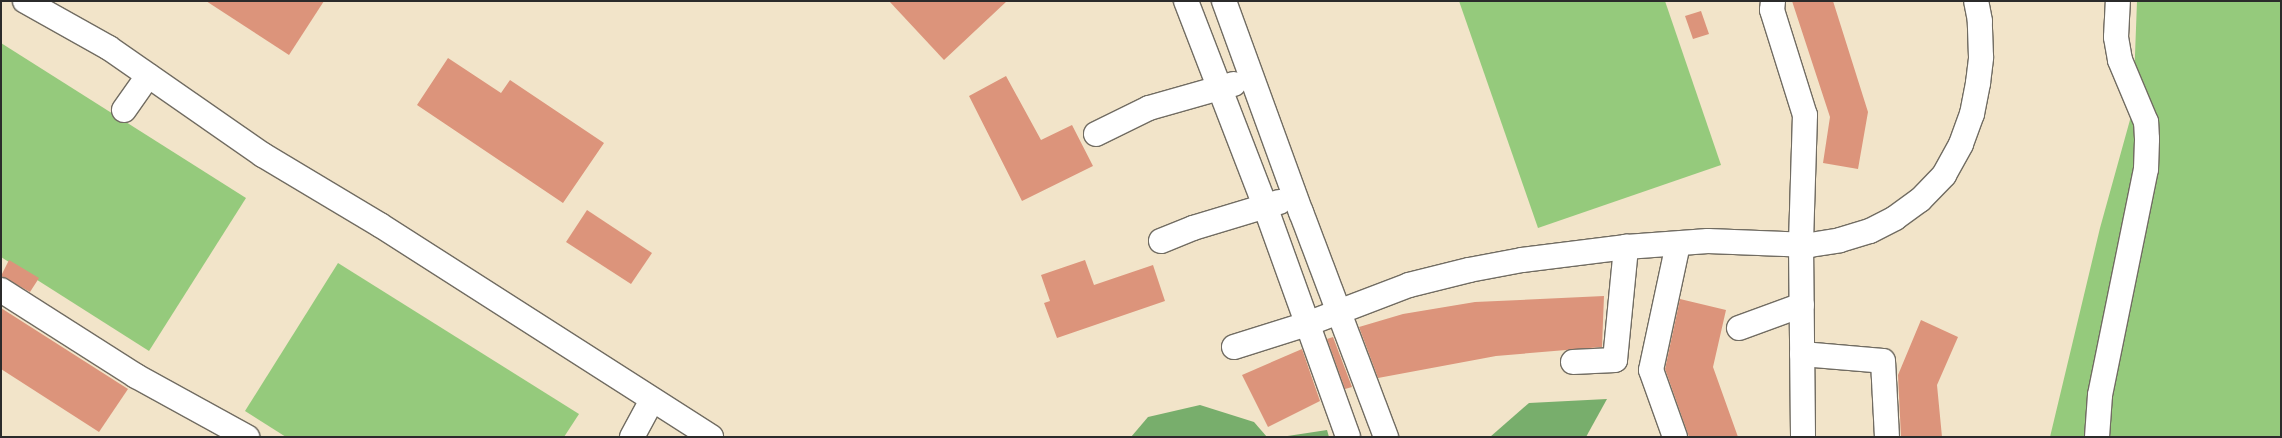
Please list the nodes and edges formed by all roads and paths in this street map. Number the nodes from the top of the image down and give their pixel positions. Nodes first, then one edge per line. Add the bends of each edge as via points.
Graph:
1 (25, 1) edge
2 (1186, 1) edge
3 (1224, 1) edge
4 (1773, 1) edge
5 (1976, 1) edge
6 (2118, 1) edge
7 (148, 76) junction
8 (1253, 79) junction
9 (1220, 87) junction
10 (124, 110) dead end
11 (1096, 134) dead end
12 (1296, 198) junction
13 (1265, 206) junction
14 (1161, 241) dead end
15 (1678, 244) junction
16 (1801, 244) junction
17 (1626, 247) junction
18 (1, 290) edge
19 (1802, 305) junction
20 (1338, 311) junction
21 (1307, 324) junction
22 (1739, 328) dead end
23 (1234, 347) dead end
24 (1802, 354) junction
25 (1573, 362) dead end
26 (652, 400) junction
27 (247, 437) edge
28 (632, 437) edge
29 (711, 437) edge
30 (1348, 437) edge
31 (1386, 437) edge
32 (1675, 437) edge
33 (1803, 437) edge
34 (1887, 437) edge
35 (2097, 437) edge

1 - 7 lane via 109,48
2 - 9 lane
3 - 8 lane
4 - 16 lane via 1772,10 1805,115
5 - 16 lane via 1981,57 1972,114 1944,174 1916,203 1870,231 1840,240
6 - 35 lane via 2116,37 2120,60 2146,122 2146,169 2100,395
7 - 10 lane
7 - 26 lane via 263,155 380,225
8 - 9 lane
8 - 12 lane
9 - 11 lane via 1149,108
9 - 13 lane
12 - 13 lane
12 - 20 lane
13 - 14 lane
13 - 21 lane
15 - 16 lane via 1708,241
15 - 17 lane
15 - 32 lane via 1651,370
16 - 19 lane
17 - 20 lane via 1469,270 1409,285
17 - 25 lane via 1615,360
18 - 27 lane via 136,376
19 - 22 lane
19 - 24 lane
20 - 21 lane
20 - 31 lane
21 - 23 lane
21 - 30 lane
24 - 33 lane
24 - 34 lane via 1883,361
26 - 28 lane
26 - 29 lane

